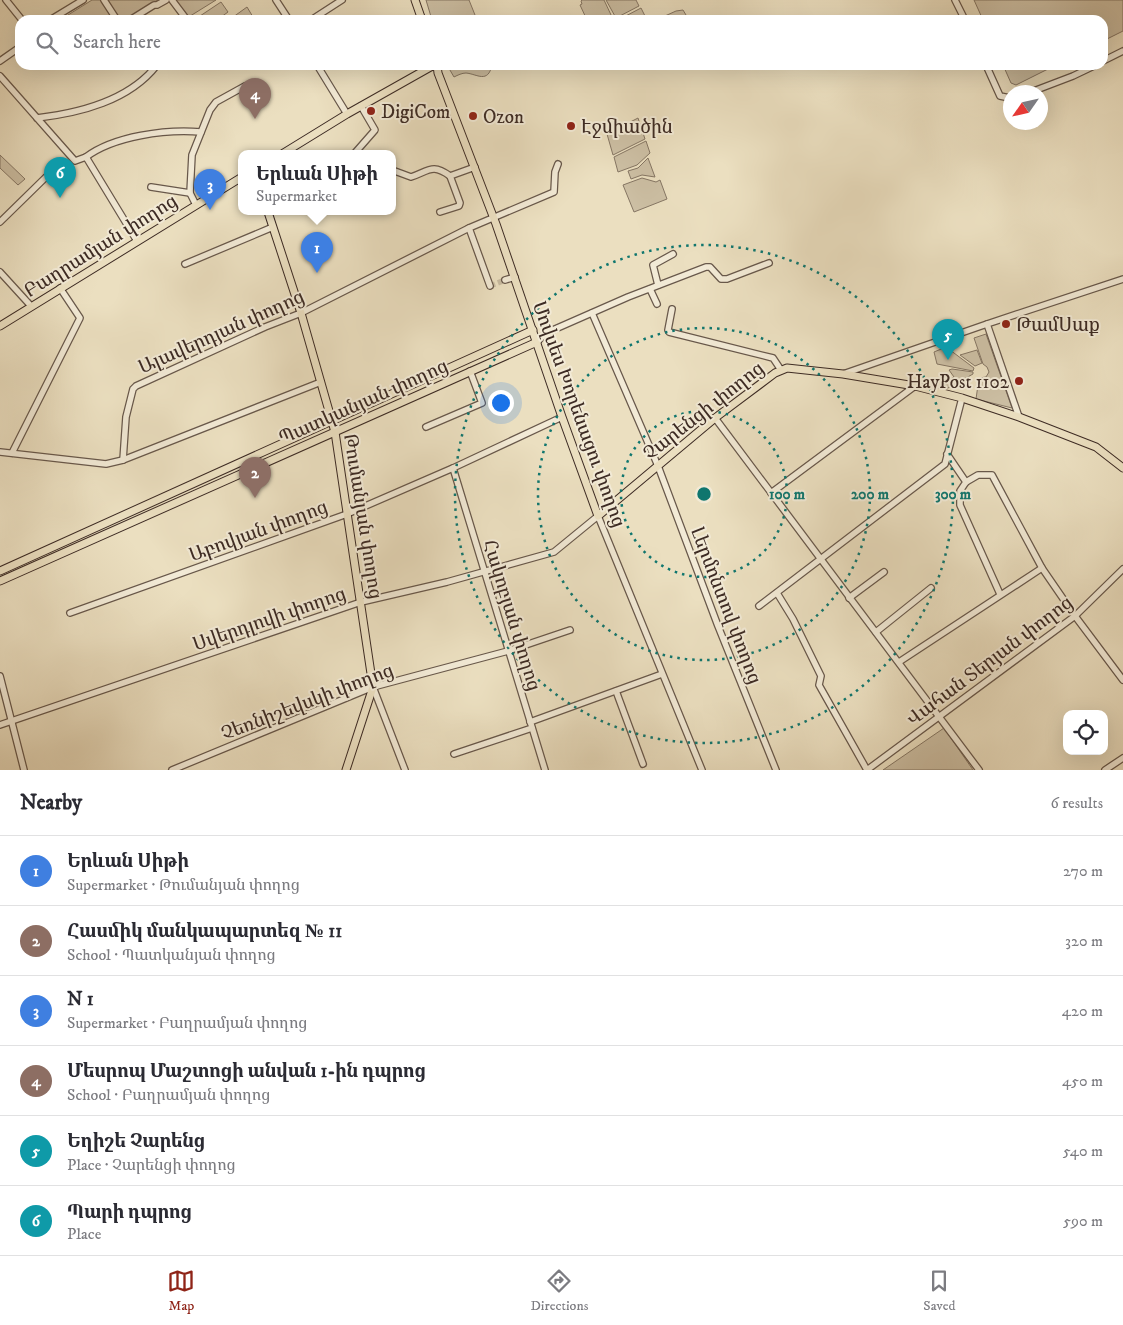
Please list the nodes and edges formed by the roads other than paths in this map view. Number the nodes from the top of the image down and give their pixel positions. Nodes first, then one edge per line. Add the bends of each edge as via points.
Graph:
1 (6, 0) edge
2 (83, 0) edge
3 (104, 0) edge
4 (166, 0) edge
5 (172, 0) edge
6 (276, 0) edge
7 (415, 0) edge
8 (955, 0) edge
9 (337, 1) edge
10 (18, 15) edge
11 (58, 15) edge
12 (114, 15) edge
13 (138, 15) edge
14 (183, 15) edge
15 (286, 15) edge
16 (318, 15) edge
17 (420, 15) edge
18 (962, 15) edge
19 (15, 50) edge
20 (1123, 51) edge
21 (1108, 58) edge
22 (0, 61) edge
23 (153, 70) edge
24 (320, 70) edge
25 (426, 70) edge
26 (437, 70) edge
27 (988, 70) edge
28 (1086, 70) edge
29 (0, 76) edge
30 (245, 86) dead end
31 (1048, 86) edge
32 (1003, 97) edge
33 (361, 106) junction
34 (346, 114) junction
35 (37, 118) junction
36 (201, 132) junction
37 (288, 150) edge
38 (358, 150) edge
39 (86, 158) junction
40 (558, 164) dead end
41 (475, 167) junction
42 (396, 171) edge
43 (46, 176) dead end
44 (450, 176) junction
45 (238, 179) edge
46 (152, 187) dead end
47 (190, 193) junction
48 (196, 205) junction
49 (440, 212) dead end
50 (269, 215) edge
51 (493, 217) junction
52 (0, 222) edge
53 (273, 227) junction
54 (469, 228) junction
55 (137, 241) junction
56 (673, 254) dead end
57 (769, 263) dead end
58 (185, 264) dead end
59 (0, 272) edge
60 (515, 277) junction
61 (505, 280) tunnel mouth
62 (1123, 280) edge
63 (490, 286) dead end
64 (658, 286) junction
65 (60, 288) junction
66 (650, 289) junction
67 (657, 304) dead end
68 (31, 306) junction
69 (672, 310) dead end
70 (301, 312) junction
71 (592, 313) junction
72 (987, 324) junction
73 (0, 326) edge
74 (533, 330) junction
75 (546, 333) junction
76 (537, 342) junction
77 (781, 370) junction
78 (470, 371) junction
79 (844, 374) junction
80 (322, 382) junction
81 (915, 386) junction
82 (962, 398) junction
83 (562, 417) junction
84 (1019, 417) junction
85 (715, 418) junction
86 (332, 421) junction
87 (426, 427) dead end
88 (335, 432) junction
89 (0, 452) edge
90 (12, 453) junction
91 (948, 454) junction
92 (123, 460) junction
93 (658, 466) junction
94 (453, 468) junction
95 (1123, 468) edge
96 (966, 482) junction
97 (771, 493) junction
98 (347, 514) junction
99 (598, 516) junction
100 (75, 538) junction
101 (79, 546) junction
102 (820, 560) junction
103 (1042, 568) junction
104 (1123, 569) edge
105 (0, 571) edge
106 (484, 571) junction
107 (884, 572) dead end
108 (0, 581) edge
109 (931, 588) dead end
110 (777, 593) junction
111 (1000, 594) junction
112 (849, 598) junction
113 (361, 602) junction
114 (759, 606) dead end
115 (70, 613) dead end
116 (1075, 616) junction
117 (570, 630) dead end
118 (876, 632) junction
119 (508, 652) junction
120 (899, 662) junction
121 (662, 674) junction
122 (0, 676) edge
123 (1123, 680) edge
124 (373, 687) junction
125 (616, 691) junction
126 (940, 717) junction
127 (12, 721) junction
128 (0, 725) edge
129 (531, 725) junction
130 (454, 754) dead end
131 (1123, 758) edge
132 (643, 764) dead end
133 (175, 769) edge
134 (24, 770) edge
135 (346, 770) edge
136 (406, 770) edge
137 (545, 770) edge
138 (702, 770) edge
139 (776, 770) edge
140 (867, 770) edge
141 (979, 770) edge
142 (1105, 770) edge

1 - 10 street
2 - 11 street
3 - 12 street
4 - 13 street
5 - 14 street
6 - 15 street
7 - 17 main road
8 - 18 street
9 - 16 street
19 - 22 street
20 - 21 street
23 - 35 street via 135,86 92,107 65,115
24 - 34 street
25 - 33 main road
26 - 41 main road, Մովսես Խորենացու փողոց
27 - 32 street
28 - 31 street
29 - 35 street
30 - 36 street via 216,102
33 - 34 main road
33 - 38 street via 375,130
34 - 37 main road
35 - 39 street via 76,161
36 - 39 street via 134,136 114,142
36 - 47 street via 192,155
39 - 55 street
40 - 51 street, Ալավերդյան փողոց via 554,192
41 - 44 street
41 - 51 main road, Մովսես Խորենացու փողոց
42 - 44 street via 411,177 432,168
43 - 52 street
44 - 49 street via 460,203
45 - 48 main road, Բաղրամյան փողոց
46 - 47 street
47 - 48 street
48 - 55 main road, Բաղրամյան փողոց
50 - 53 main road, Թումանյան փողոց
51 - 54 street, Ալավերդյան փողոց
51 - 60 main road, Մովսես Խորենացու փողոց
53 - 58 street
53 - 70 main road, Թումանյան փողոց
54 - 63 street
54 - 70 street, Ալավերդյան փողոց
55 - 65 main road, Բաղրամյան փողոց
56 - 64 street via 653,265
57 - 64 street, Պատկանյան փողոց via 728,279 706,267
59 - 68 street
60 - 61 street
60 - 74 main road, Մովսես Խորենացու փողոց
62 - 72 street
64 - 66 street, Պատկանյան փողոց
65 - 68 main road, Բաղրամյան փողոց
65 - 90 street via 80,318
66 - 67 street
66 - 71 street, Պատկանյան փողոց
68 - 73 main road, Բաղրամյան փողոց
69 - 77 street via 669,332 772,358
70 - 80 main road, Թումանյան փողոց
70 - 92 street, Ալավերդյան փողոց via 136,386 126,417
71 - 75 street, Պատկանյան փողոց
71 - 93 street, Լերմոնտով փողոց
72 - 79 street
72 - 84 street
74 - 75 street
74 - 76 main road, Մովսես Խորենացու փողոց
74 - 86 main road, Պատկանյան փողոց
75 - 76 street, Պատկանյան փողոց
76 - 78 main road, Պատկանյան փողոց
76 - 83 main road, Մովսես Խորենացու փողոց
77 - 79 main road, Չարենցի փողոց
77 - 85 main road, Չարենցի փողոց
78 - 87 street via 482,403
78 - 88 main road, Պատկանյան փողոց
79 - 81 main road, Չարենցի փողոց
80 - 86 main road, Թումանյան փողոց
80 - 92 street
81 - 82 main road, Չարենցի փողոց
81 - 97 street
82 - 84 main road, Չարենցի փողոց
82 - 91 street
83 - 94 street, Աբովյան փողոց
83 - 99 main road, Մովսես Խորենացու փողոց
84 - 95 main road, Չարենցի փողոց via 1096,446
85 - 93 main road, Չարենցի փողոց
85 - 97 street
86 - 88 main road, Թումանյան փողոց
86 - 100 main road, Պատկանյան փողոց
88 - 98 main road, Թումանյան փողոց
88 - 101 main road, Պատկանյան փողոց
89 - 90 street
90 - 92 street via 106,464
91 - 96 street
91 - 102 street via 945,464
93 - 99 main road, Չարենցի փողոց
93 - 139 street, Լերմոնտով փողոց
94 - 98 street, Աբովյան փողոց
94 - 106 street, Հակոբյան փողոց
96 - 103 street via 978,476 992,475
96 - 111 street via 960,491 960,505
97 - 102 street
98 - 113 main road, Թումանյան փողոց
98 - 115 street, Աբովյան փողոց
99 - 106 street, Սվերդլովի փողոց via 554,552
99 - 121 street, Մովսես Խորենացու փողոց
100 - 101 main road
100 - 105 main road, Պատկանյան փողոց
101 - 108 main road, Պատկանյան փողոց
102 - 110 street
102 - 112 street
103 - 111 street
103 - 116 street
104 - 116 street, Վահան Տերյան փողոց
106 - 113 street, Սվերդլովի փողոց
106 - 119 street, Հակոբյան փողոց
107 - 112 street
109 - 118 street
110 - 114 street
110 - 140 street via 820,676 819,685
111 - 120 street
112 - 118 street
113 - 124 main road, Թումանյան փողոց
113 - 127 street, Սվերդլովի փողոց
116 - 123 street
116 - 126 street, Վահան Տերյան փողոց
117 - 119 street, Չեռնիշեվսկի փողոց
118 - 120 street
119 - 124 street, Չեռնիշեվսկի փողոց
119 - 129 street, Հակոբյան փողոց
120 - 126 street
121 - 125 street
121 - 138 street, Մովսես Խորենացու փողոց
122 - 127 street
124 - 133 street, Չեռնիշեվսկի փողոց
124 - 135 main road, Թումանյան փողոց
124 - 136 street
125 - 129 street
125 - 132 street
126 - 140 street, Վահան Տերյան փողոց
126 - 141 street
127 - 128 street, Սվերդլովի փողոց
127 - 134 street
129 - 130 street
129 - 137 street, Հակոբյան փողոց
131 - 142 street

